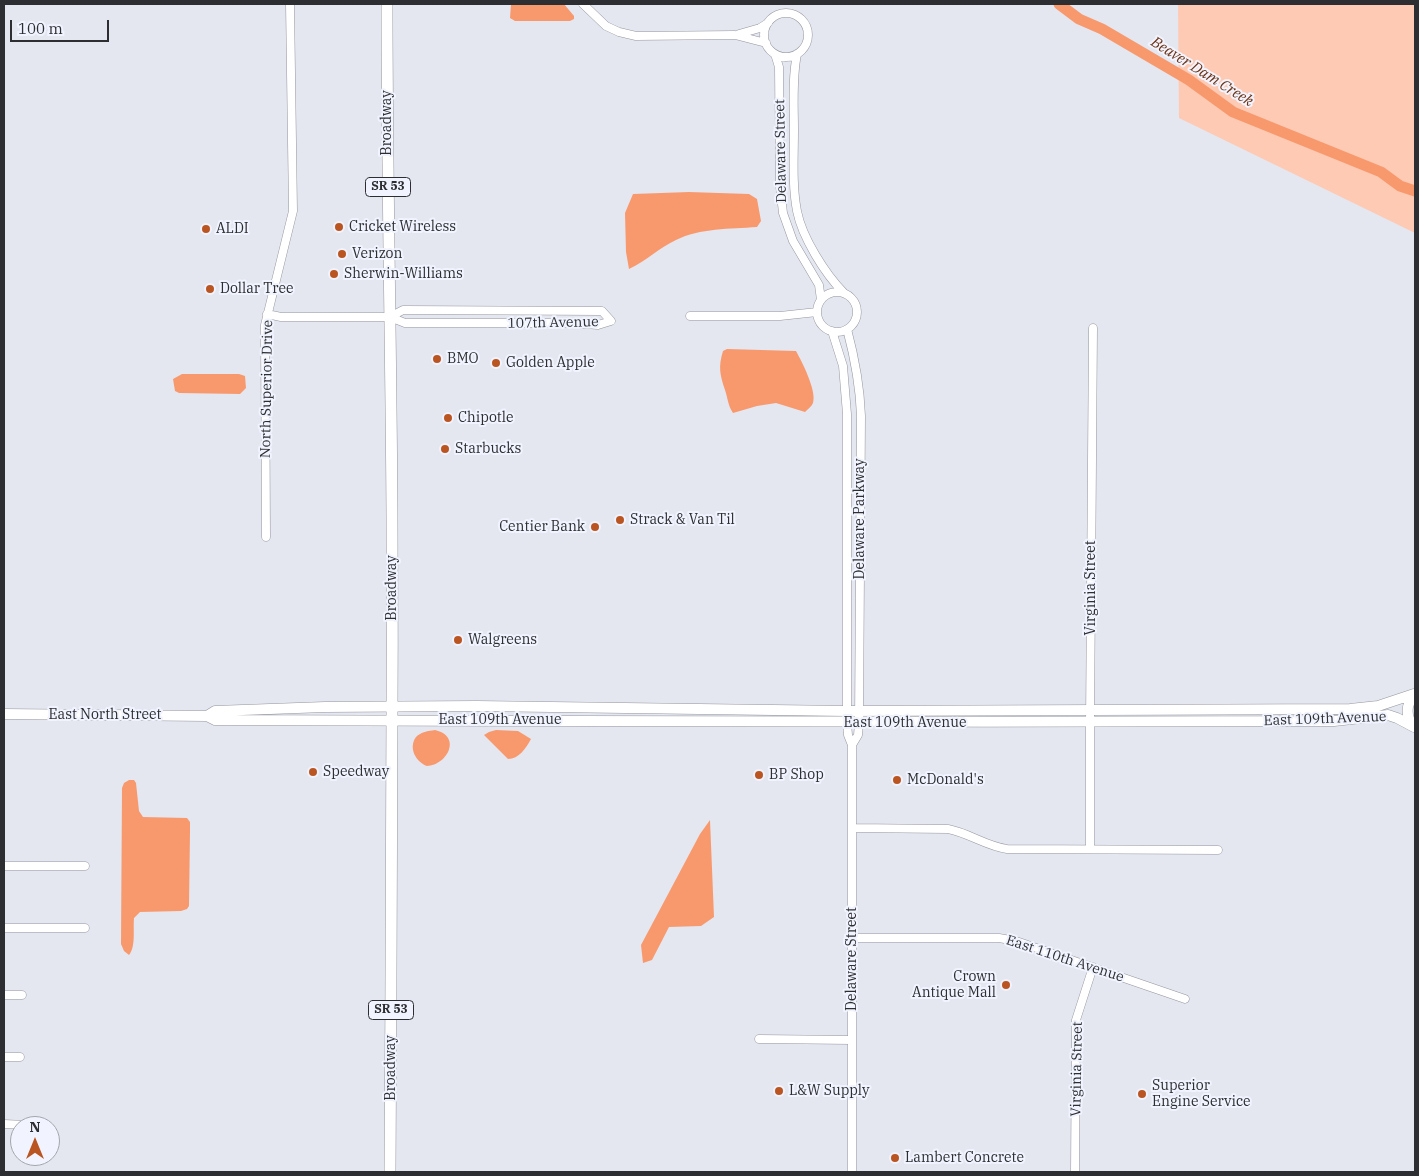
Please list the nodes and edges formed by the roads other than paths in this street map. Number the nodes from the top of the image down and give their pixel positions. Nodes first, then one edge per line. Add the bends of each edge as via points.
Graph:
1 (290, 4) edge
2 (387, 4) edge
3 (583, 4) edge
4 (768, 22) junction
5 (735, 35) junction
6 (766, 43) junction
7 (775, 54) junction
8 (797, 54) junction
9 (844, 293) junction
10 (821, 300) junction
11 (817, 312) junction
12 (267, 314) junction
13 (690, 316) dead end
14 (390, 317) junction
15 (1093, 328) dead end
16 (847, 329) junction
17 (832, 331) junction
18 (266, 537) dead end
19 (1415, 694) edge
20 (392, 707) junction
21 (1090, 709) junction
22 (847, 711) junction
23 (859, 711) junction
24 (4, 714) edge
25 (207, 716) junction
26 (392, 721) junction
27 (1090, 722) junction
28 (847, 723) junction
29 (859, 723) junction
30 (1415, 728) edge
31 (852, 745) junction
32 (852, 828) junction
33 (1090, 848) junction
34 (1218, 850) dead end
35 (4, 866) edge
36 (85, 866) dead end
37 (4, 928) edge
38 (85, 928) dead end
39 (852, 938) junction
40 (1093, 967) junction
41 (4, 995) edge
42 (22, 995) dead end
43 (1185, 999) dead end
44 (759, 1039) dead end
45 (852, 1040) junction
46 (4, 1057) edge
47 (20, 1058) dead end
48 (390, 1172) edge
49 (852, 1172) edge
50 (1075, 1172) edge

1 - 12 street, North Superior Drive via 293,211
2 - 14 main road, Broadway / SR 53
3 - 5 street via 606,26 636,36
4 - 5 street via 750,32
4 - 6 street via 764,35
4 - 8 street via 786,13 804,22 808,36
5 - 6 street
6 - 7 street
7 - 8 street
7 - 10 street, Delaware Street via 779,67 783,213 793,240 818,285
8 - 9 street, Delaware Street via 793,76 794,178 798,213 820,262
9 - 10 street via 831,293
9 - 16 street via 854,301 857,314
10 - 11 street
11 - 13 street via 780,316
11 - 17 street via 821,324
12 - 14 street, 107th Avenue via 281,317
12 - 18 street, North Superior Drive
14 - 14 street, 107th Avenue via 405,324 598,325 611,321 602,311 592,310 403,310
14 - 20 main road, Broadway / SR 53
15 - 21 street, Virginia Street
16 - 17 street
16 - 23 street, Delaware Parkway via 856,363 861,416
17 - 22 street, Delaware Parkway via 843,366 846,392
19 - 21 main road, East 109th Avenue via 1383,705 1350,709
19 - 30 main road, East 109th Avenue via 1407,709 1408,718
20 - 22 main road, East 109th Avenue
20 - 25 main road, East North Street via 215,711
20 - 26 main road, Broadway / SR 53
21 - 23 main road, East 109th Avenue
21 - 27 street, Virginia Street
22 - 23 main road, East 109th Avenue
22 - 28 street, Delaware Street
23 - 29 street, Delaware Street
24 - 25 main road, East North Street
25 - 26 main road, East North Street via 214,720
26 - 28 main road, East 109th Avenue
26 - 48 main road, Broadway / SR 53
27 - 29 main road, East 109th Avenue
27 - 30 main road, East 109th Avenue via 1334,721 1388,715
27 - 33 street, Virginia Street
28 - 29 main road, East 109th Avenue
28 - 31 street, Delaware Street
29 - 31 street, Delaware Street via 858,735
31 - 32 street, Delaware Street
32 - 33 street via 948,829 1007,849
32 - 39 street, Delaware Street
33 - 34 street
35 - 36 street
37 - 38 street
39 - 40 street, East 110th Avenue via 999,938
39 - 45 street, Delaware Street
40 - 43 street, East 110th Avenue
40 - 50 street, Virginia Street via 1076,1020
41 - 42 street
44 - 45 street
45 - 49 street, Delaware Street
46 - 47 street

